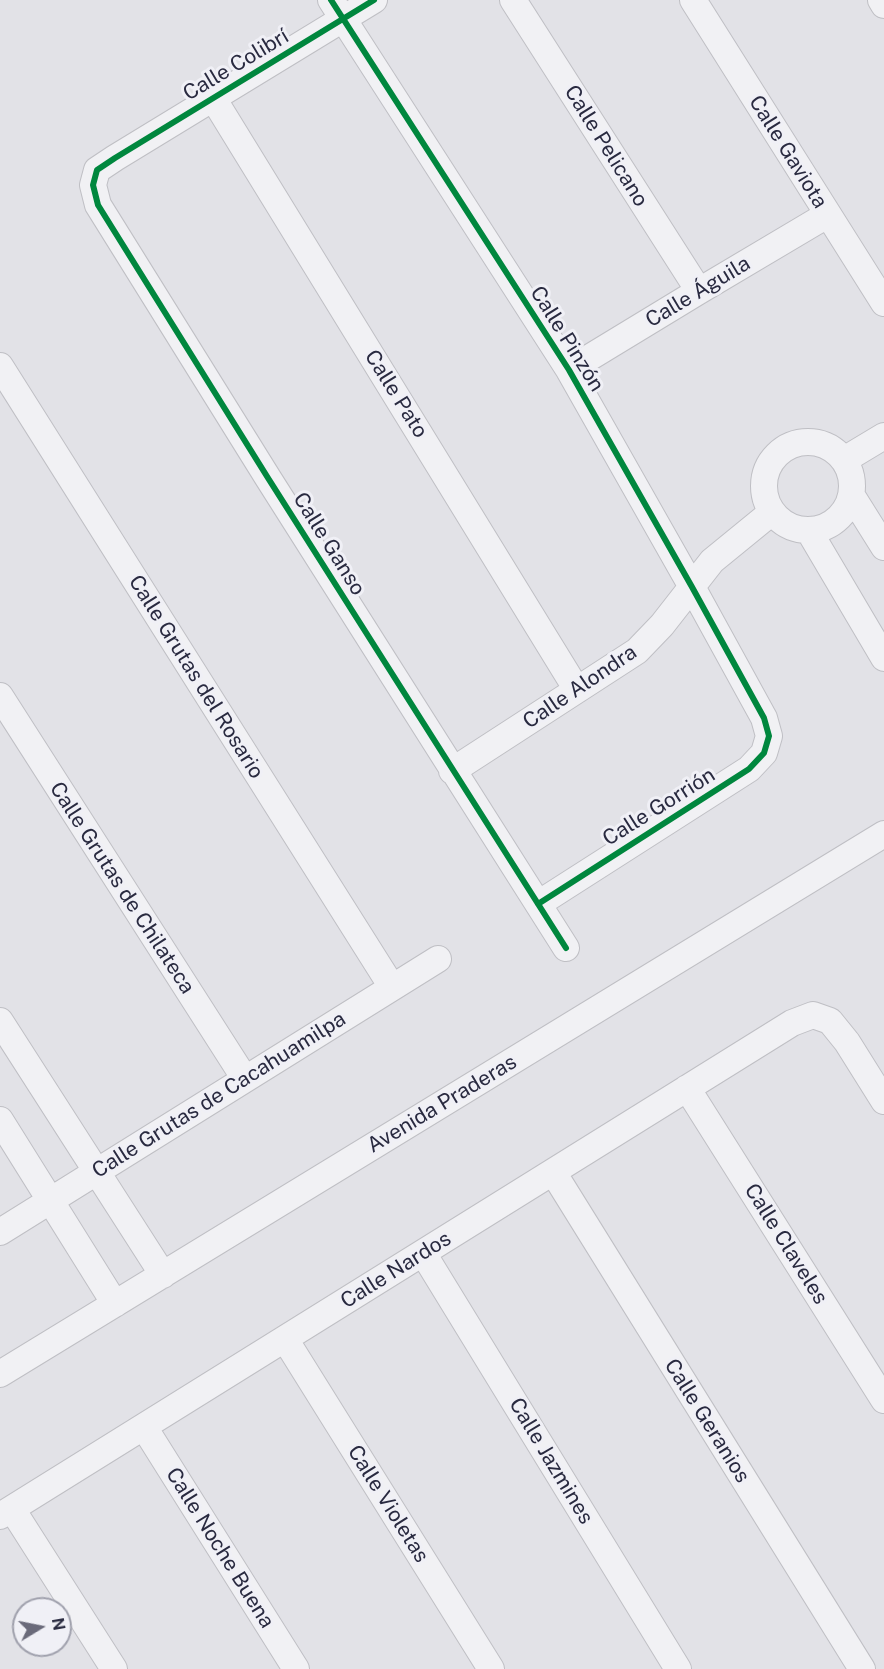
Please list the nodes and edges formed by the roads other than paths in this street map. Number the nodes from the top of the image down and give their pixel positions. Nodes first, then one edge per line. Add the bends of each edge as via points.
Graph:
1 (374, 0) edge
2 (513, 0) edge
3 (693, 0) edge
4 (881, 0) edge
5 (884, 5) edge
6 (338, 9) edge
7 (213, 98) junction
8 (115, 158) joint
9 (827, 215) junction
10 (699, 291) junction
11 (884, 303) edge
12 (0, 366) edge
13 (569, 370) junction
14 (884, 436) edge
15 (844, 460) junction
16 (852, 496) junction
17 (772, 512) junction
18 (809, 531) junction
19 (884, 547) edge
20 (692, 587) junction
21 (884, 658) edge
22 (577, 690) junction
23 (0, 696) edge
24 (764, 718) joint
25 (452, 771) junction
26 (884, 834) edge
27 (538, 904) junction
28 (566, 948) dead end
29 (438, 959) dead end
30 (392, 987) junction
31 (0, 1021) edge
32 (245, 1079) junction
33 (687, 1088) junction
34 (884, 1101) edge
35 (0, 1120) edge
36 (96, 1172) junction
37 (553, 1172) junction
38 (51, 1200) junction
39 (0, 1232) edge
40 (423, 1252) junction
41 (163, 1275) junction
42 (115, 1304) junction
43 (285, 1339) junction
44 (0, 1374) edge
45 (884, 1400) edge
46 (144, 1426) junction
47 (6, 1513) edge
48 (114, 1669) edge
49 (296, 1669) edge
50 (491, 1669) edge
51 (678, 1669) edge
52 (862, 1669) edge

1 - 6 street, Calle Colibrí
2 - 10 street, Calle Pelicano
3 - 9 street, Calle Gaviota
4 - 5 street
6 - 7 street, Calle Colibrí
6 - 13 street, Calle Pinzón
7 - 8 street, Calle Colibrí
7 - 22 street, Calle Pato
8 - 25 street, Calle Ganso via 97,170 93,185 98,205
9 - 10 street, Calle Águila
9 - 11 street, Calle Gaviota
10 - 13 street, Calle Águila
12 - 30 street, Calle Grutas del Rosario
13 - 20 street, Calle Pinzón
14 - 15 street
15 - 16 street via 853,481
15 - 17 street via 827,445 812,441 784,448 766,471 766,499
16 - 18 street via 836,522
16 - 19 street
17 - 18 street via 795,529
17 - 20 street, Calle Alondra via 712,561
18 - 21 street
20 - 22 street, Calle Alondra via 637,651
20 - 24 street, Calle Pinzón
22 - 25 street, Calle Alondra
23 - 32 street, Calle Grutas de Chilateca
24 - 27 street, Calle Gorrión via 769,736 764,753 749,769
25 - 27 street, Calle Ganso
26 - 41 street, Avenida Praderas
27 - 28 street, Calle Ganso
29 - 30 street, Calle Grutas de Cacahuamilpa
30 - 32 street, Calle Grutas de Cacahuamilpa
31 - 36 street
32 - 36 street, Calle Grutas de Cacahuamilpa
33 - 34 street, Calle Nardos via 792,1023 813,1015 830,1021 848,1042
33 - 37 street, Calle Nardos
33 - 45 street, Calle Claveles
35 - 38 street
36 - 38 street, Calle Grutas de Cacahuamilpa
36 - 41 street
37 - 40 street, Calle Nardos
37 - 52 street, Calle Geranios
38 - 39 street, Calle Grutas de Cacahuamilpa
38 - 42 street
40 - 43 street, Calle Nardos
40 - 51 street, Calle Jazmines
41 - 42 street, Avenida Praderas
42 - 44 street, Avenida Praderas
43 - 46 street, Calle Nardos
43 - 50 street, Calle Violetas
46 - 47 street, Calle Nardos
46 - 49 street, Calle Noche Buena
47 - 48 street

